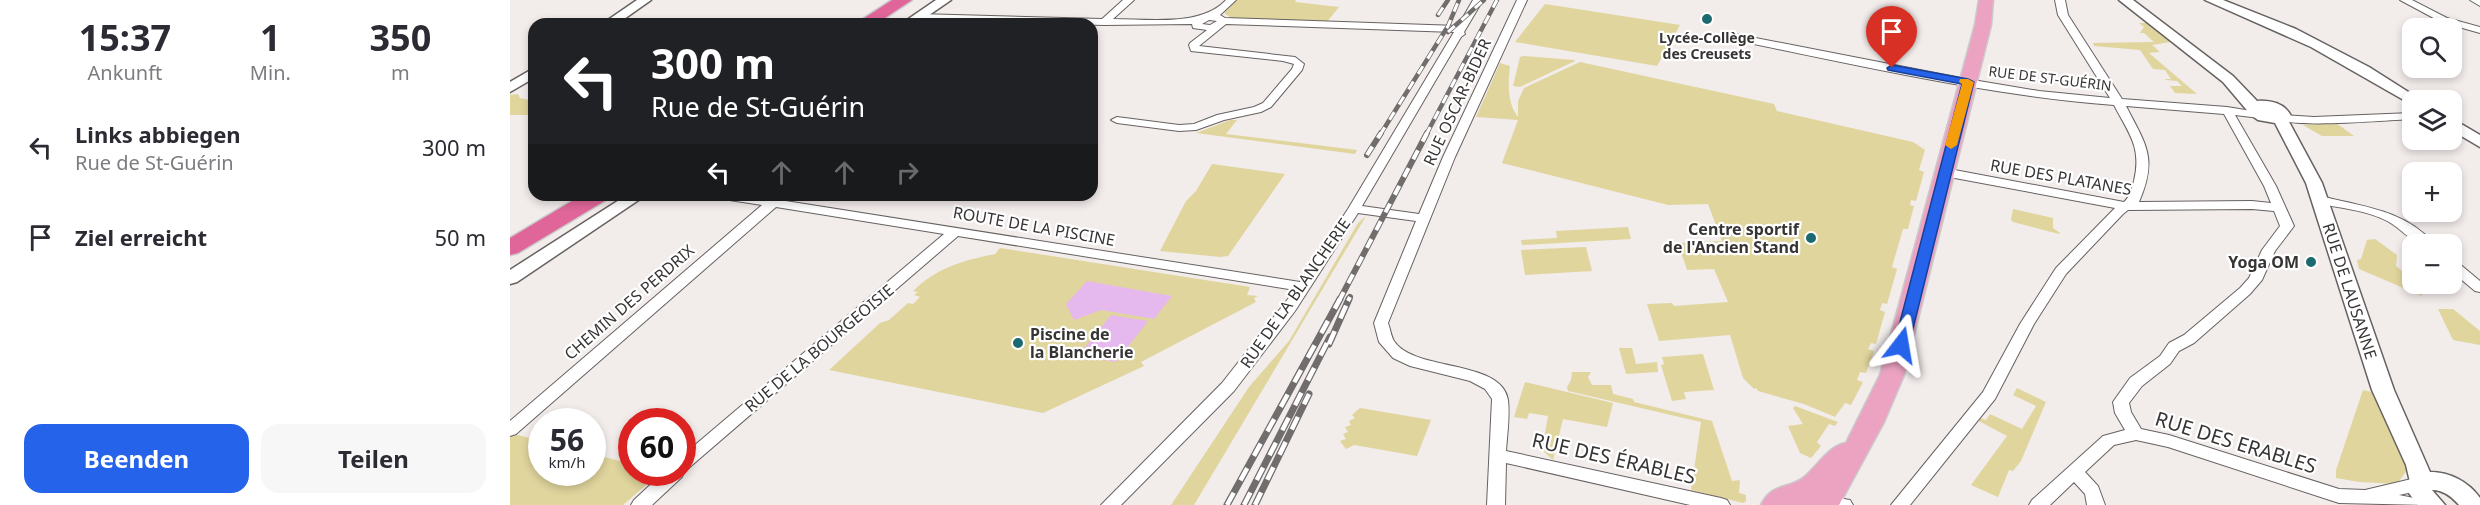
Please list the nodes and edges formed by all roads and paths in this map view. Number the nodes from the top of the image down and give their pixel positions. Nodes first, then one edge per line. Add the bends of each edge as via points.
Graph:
1 (645, 0) edge
2 (904, 0) edge
3 (945, 0) edge
4 (1129, 0) edge
5 (1231, 0) edge
6 (1478, 0) edge
7 (1522, 0) edge
8 (1986, 0) edge
9 (1996, 0) edge
10 (2060, 0) edge
11 (2211, 0) edge
12 (2405, 0) edge
13 (2475, 0) edge
14 (2130, 2) edge
15 (2480, 3) edge
16 (914, 14) edge
17 (617, 18) edge
18 (874, 18) edge
19 (1009, 18) edge
20 (1221, 20) junction
21 (1984, 20) junction
22 (1098, 22) edge
23 (1104, 22) junction
24 (1196, 23) junction
25 (2480, 30) edge
26 (1460, 34) junction
27 (1730, 36) dead end
28 (1201, 37) junction
29 (528, 76) edge
30 (1968, 82) junction
31 (510, 88) edge
32 (2402, 92) edge
33 (2118, 102) junction
34 (2227, 110) junction
35 (2272, 114) junction
36 (2402, 116) edge
37 (2327, 119) junction
38 (1117, 120) dead end
39 (2462, 130) edge
40 (2480, 142) edge
41 (2300, 154) junction
42 (1944, 172) junction
43 (2320, 200) junction
44 (570, 201) edge
45 (588, 201) edge
46 (629, 201) edge
47 (760, 201) edge
48 (773, 203) junction
49 (2127, 206) junction
50 (2281, 208) junction
51 (1354, 209) junction
52 (1424, 218) junction
53 (956, 231) junction
54 (2414, 234) edge
55 (510, 237) edge
56 (510, 248) edge
57 (2462, 273) edge
58 (510, 278) edge
59 (1304, 286) junction
60 (2480, 288) edge
61 (2400, 428) junction
62 (510, 430) edge
63 (2136, 434) junction
64 (696, 454) edge
65 (1497, 455) junction
66 (2074, 473) junction
67 (661, 486) edge
68 (2420, 490) edge
69 (2480, 492) edge
70 (2459, 493) edge
71 (2340, 500) edge
72 (1816, 501) edge
73 (640, 505) edge
74 (1110, 505) edge
75 (1496, 505) edge
76 (1721, 505) edge
77 (1775, 505) edge
78 (1838, 505) edge
79 (1844, 505) edge
80 (1900, 505) edge
81 (2038, 505) edge
82 (2096, 505) edge
83 (2433, 505) edge

1 - 17 street
2 - 18 highway
3 - 16 street
4 - 23 street
5 - 20 street
6 - 26 street, RUE DE LA BLANCHERIE
7 - 52 street, RUE OSCAR-BIDER
8 - 21 main road
9 - 21 main road
10 - 33 street via 2062,15
11 - 32 street via 2306,37
12 - 25 street via 2444,20
13 - 15 street
14 - 35 street, RUE DE LAUSANNE
16 - 19 street
20 - 24 street via 1209,17
20 - 26 street via 1447,27 1458,29
20 - 28 street
21 - 30 main road
22 - 23 street
23 - 24 street
24 - 28 street
26 - 51 street, RUE DE LA BLANCHERIE
27 - 30 street, RUE DE ST-GUÉRIN
28 - 38 street via 1198,51 1283,58 1299,64 1267,105 1257,110 1196,127
29 - 31 street
30 - 33 street, RUE DE ST-GUÉRIN
30 - 42 main road
33 - 34 street, RUE DE ST-GUÉRIN
33 - 49 street via 2144,155 2139,184
34 - 35 street, RUE DE ST-GUÉRIN
34 - 50 street
35 - 37 street, RUE DE ST-GUÉRIN
35 - 37 street, RUE DE ST-GUÉRIN
35 - 41 street, RUE DE LAUSANNE
35 - 41 street, RUE DE LAUSANNE
36 - 37 street, RUE DE ST-GUÉRIN
39 - 40 street
41 - 43 street, RUE DE LAUSANNE
42 - 49 street, RUE DES PLATANES
42 - 72 main road via 1894,368 1871,422
43 - 54 street via 2384,215
43 - 61 street, RUE DE LAUSANNE via 2383,390
44 - 55 highway
45 - 56 highway
46 - 58 street
47 - 48 street, ROUTE DE LA PISCINE
48 - 53 street, ROUTE DE LA PISCINE
48 - 62 street, CHEMIN DES PERDRIX
49 - 50 street, RUE DES PLATANES
49 - 80 street via 2061,272 2027,324 1989,395
50 - 63 street via 2287,226 2269,250 2255,280 2189,339 2174,347 2165,360 2136,382 2121,402 2122,413
51 - 52 street, RUE DE LA BLANCHERIE
51 - 59 street, RUE DE LA BLANCHERIE
52 - 65 street, RUE OSCAR-BIDER via 1384,313 1382,328 1402,356 1494,387 1500,398
53 - 59 street, ROUTE DE LA PISCINE
53 - 64 street, RUE DE LA BOURGEOISIE
57 - 60 street
59 - 74 street, RUE DE LA BLANCHERIE via 1228,387
61 - 68 street, RUE DE LAUSANNE
61 - 70 street, RUE DE LAUSANNE via 2432,469
63 - 66 street, RUE DES ERABLES via 2109,440
63 - 71 street, RUE DES ERABLES via 2169,441
65 - 75 street
65 - 76 street, RUE DES ÉRABLES
66 - 81 street, RUE DES ERABLES
66 - 82 street via 2091,489
67 - 73 street
68 - 70 street via 2433,480
68 - 71 street
68 - 83 street, RUE DE LAUSANNE
69 - 70 street
72 - 77 main road via 1786,495
78 - 79 street

